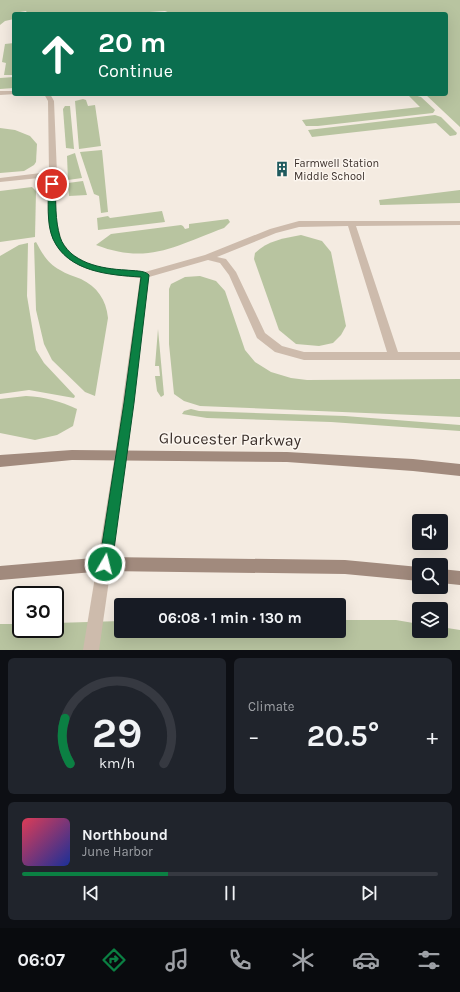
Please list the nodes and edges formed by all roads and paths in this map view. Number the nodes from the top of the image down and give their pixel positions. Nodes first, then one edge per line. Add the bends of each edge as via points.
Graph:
1 (0, 93) edge
2 (12, 93) edge
3 (48, 96) edge
4 (53, 174) junction
5 (0, 180) edge
6 (460, 223) edge
7 (351, 224) junction
8 (208, 258) junction
9 (145, 275) junction
10 (394, 356) junction
11 (460, 356) edge
12 (121, 455) junction
13 (0, 460) edge
14 (460, 470) edge
15 (105, 564) junction
16 (0, 573) edge
17 (412, 573) edge
18 (448, 577) edge
19 (460, 578) edge
20 (92, 650) edge

1 - 2 street
3 - 4 street via 51,101
4 - 5 street
4 - 9 street via 52,218 58,242 69,256 88,267
6 - 7 street
7 - 8 street via 299,224 273,231
7 - 10 street
8 - 9 street
8 - 10 street via 223,261 233,274 261,336 279,349 304,356
9 - 12 street
10 - 11 street
12 - 13 main road, Gloucester Parkway via 72,455
12 - 14 main road, Gloucester Parkway via 286,457
12 - 15 street
15 - 16 main road
15 - 17 main road via 345,567
15 - 20 street
18 - 19 main road

